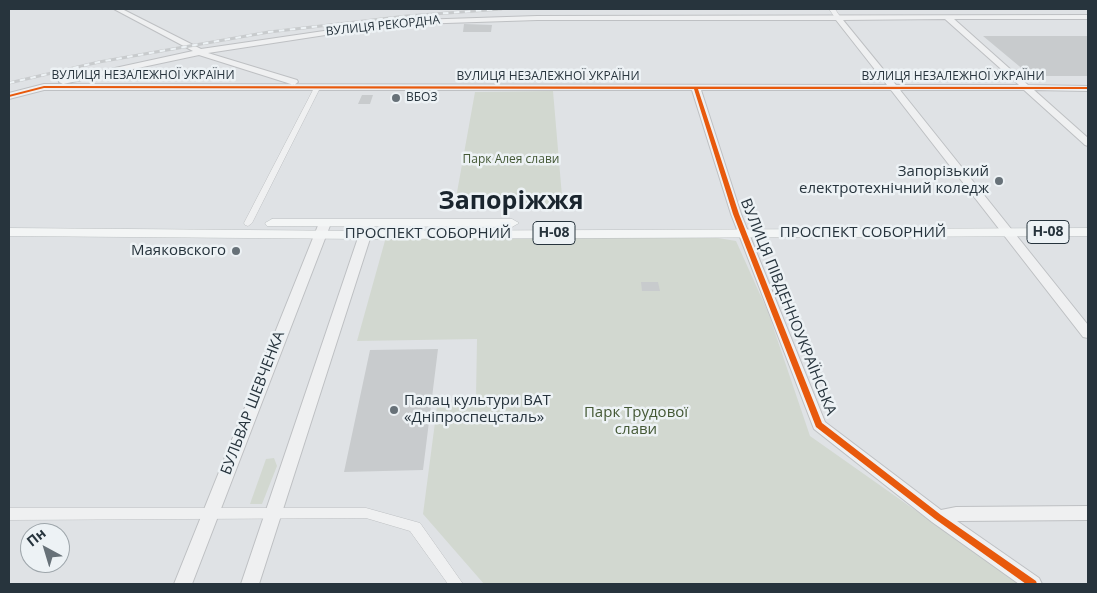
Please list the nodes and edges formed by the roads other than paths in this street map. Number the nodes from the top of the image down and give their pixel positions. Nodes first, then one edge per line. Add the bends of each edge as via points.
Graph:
1 (117, 9) edge
2 (832, 9) edge
3 (1078, 9) edge
4 (1088, 16) edge
5 (838, 18) junction
6 (948, 18) junction
7 (200, 52) junction
8 (44, 87) junction
9 (317, 88) junction
10 (696, 88) junction
11 (894, 88) junction
12 (1027, 88) junction
13 (1088, 88) edge
14 (9, 96) edge
15 (1088, 143) edge
16 (1088, 222) edge
17 (9, 223) edge
18 (248, 223) junction
19 (1003, 227) junction
20 (323, 228) junction
21 (367, 229) junction
22 (742, 229) junction
23 (9, 232) edge
24 (1088, 232) edge
25 (1088, 334) edge
26 (212, 512) junction
27 (275, 512) junction
28 (1088, 513) edge
29 (9, 514) edge
30 (938, 516) junction
31 (183, 584) edge
32 (250, 584) edge
33 (456, 584) edge
34 (1033, 584) edge

1 - 7 street
2 - 5 street
3 - 4 street
4 - 6 street, ВУЛИЦЯ РЕКОРДНА
5 - 6 street, ВУЛИЦЯ РЕКОРДНА
5 - 7 street, ВУЛИЦЯ РЕКОРДНА via 458,19 358,28
5 - 11 street
6 - 12 street
7 - 8 street, ВУЛИЦЯ РЕКОРДНА
7 - 9 street
8 - 9 street, ВУЛИЦЯ НЕЗАЛЕЖНОЇ УКРАЇНИ
8 - 14 street, ВУЛИЦЯ НЕЗАЛЕЖНОЇ УКРАЇНИ
9 - 10 street, ВУЛИЦЯ НЕЗАЛЕЖНОЇ УКРАЇНИ
9 - 18 street
10 - 11 street, ВУЛИЦЯ НЕЗАЛЕЖНОЇ УКРАЇНИ
10 - 22 street, ВУЛИЦЯ ПІВДЕННОУКРАЇНСЬКА
11 - 12 street, ВУЛИЦЯ НЕЗАЛЕЖНОЇ УКРАЇНИ
11 - 19 street
12 - 13 street, ВУЛИЦЯ НЕЗАЛЕЖНОЇ УКРАЇНИ
12 - 15 street
16 - 19 main road, ПРОСПЕКТ СОБОРНИЙ / Н-08
17 - 18 main road, ПРОСПЕКТ СОБОРНИЙ / Н-08
18 - 20 main road, ПРОСПЕКТ СОБОРНИЙ / Н-08
19 - 22 main road, ПРОСПЕКТ СОБОРНИЙ / Н-08
19 - 24 main road, ПРОСПЕКТ СОБОРНИЙ / Н-08
19 - 25 street
20 - 21 main road, ПРОСПЕКТ СОБОРНИЙ / Н-08
20 - 23 main road, ПРОСПЕКТ СОБОРНИЙ / Н-08
20 - 26 street, БУЛЬВАР ШЕВЧЕНКА
21 - 22 main road, ПРОСПЕКТ СОБОРНИЙ / Н-08
21 - 27 street
22 - 30 street, ВУЛИЦЯ ПІВДЕННОУКРАЇНСЬКА via 819,425
26 - 27 street
26 - 29 street
26 - 31 street, БУЛЬВАР ШЕВЧЕНКА
27 - 32 street
27 - 33 street via 366,513 415,527
28 - 30 street
30 - 34 street, ВУЛИЦЯ ПІВДЕННОУКРАЇНСЬКА

